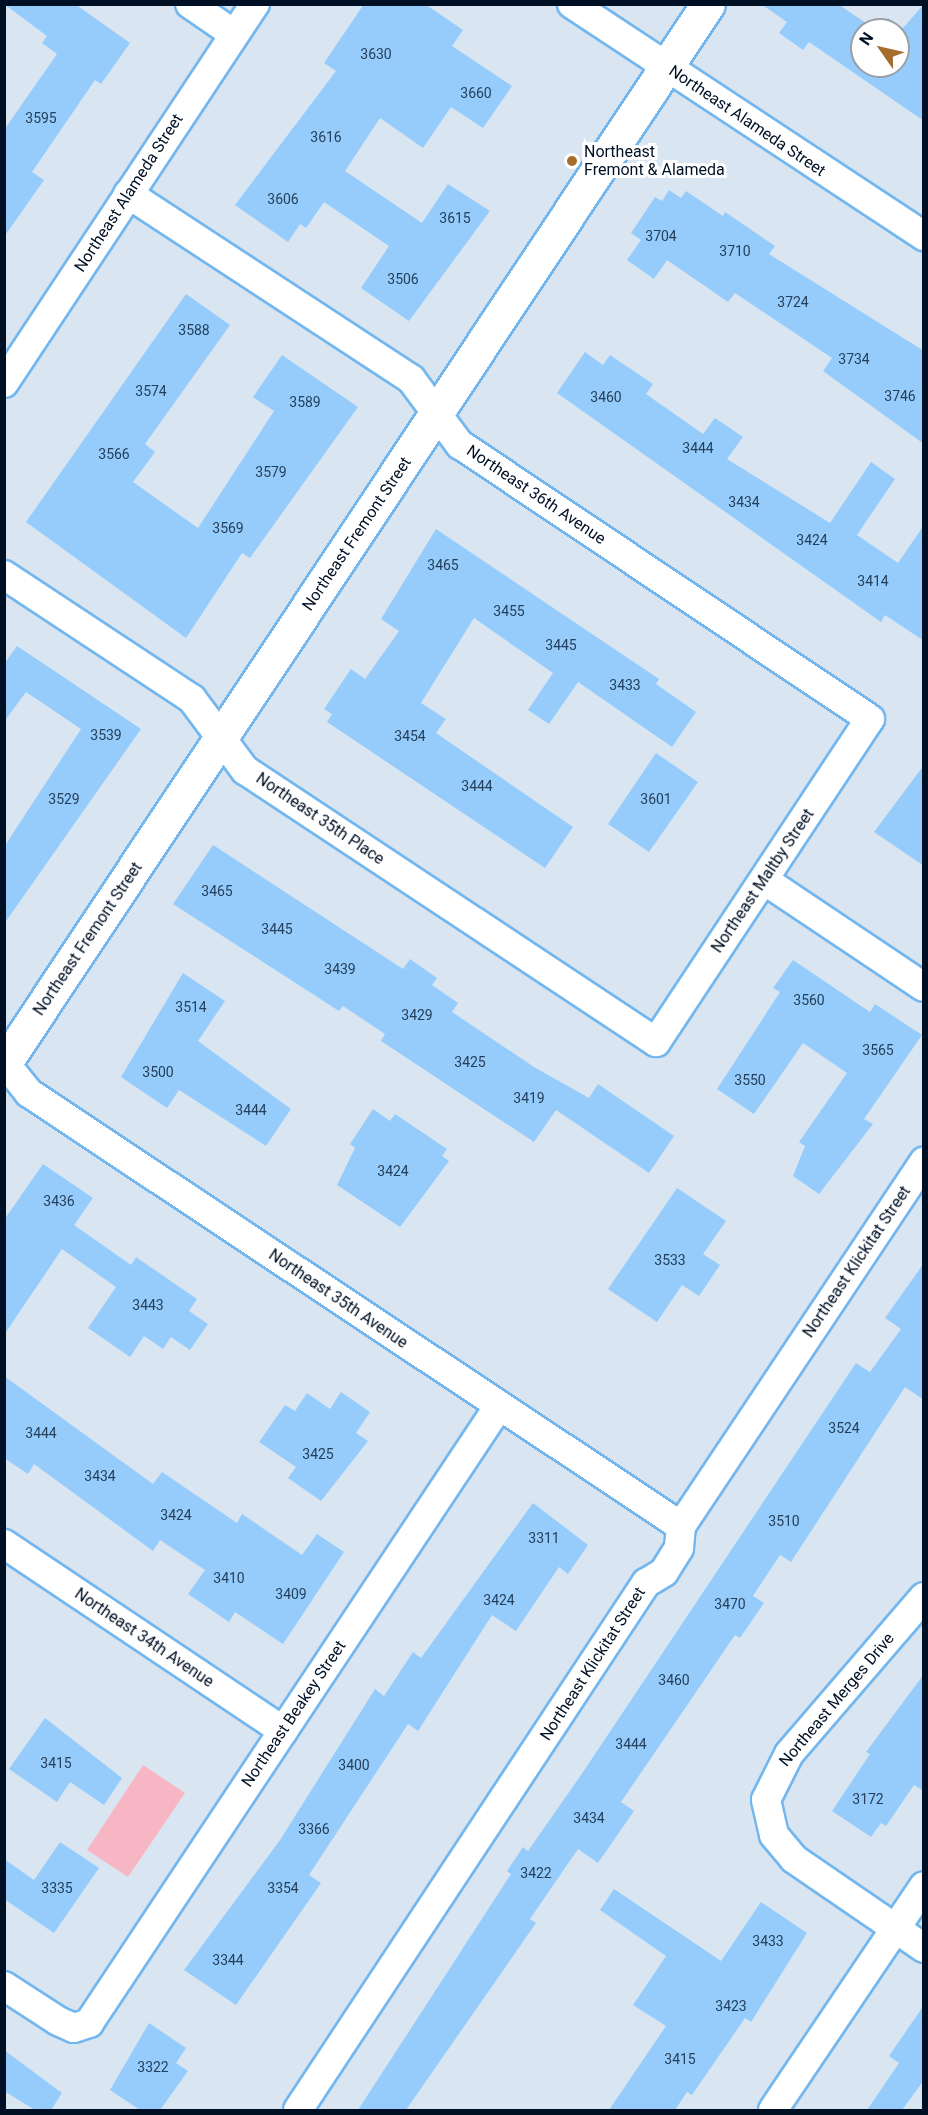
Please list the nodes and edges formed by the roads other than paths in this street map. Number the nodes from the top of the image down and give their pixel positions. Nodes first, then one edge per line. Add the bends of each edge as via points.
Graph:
1 (190, 4) edge
2 (255, 4) edge
3 (572, 4) edge
4 (708, 4) edge
5 (234, 34) junction
6 (666, 68) junction
7 (128, 194) junction
8 (924, 236) edge
9 (4, 383) edge
10 (437, 414) junction
11 (4, 574) edge
12 (870, 719) joint
13 (222, 738) junction
14 (764, 880) junction
15 (924, 987) edge
16 (656, 1042) joint
17 (5, 1063) edge
18 (924, 1162) edge
19 (499, 1406) junction
20 (681, 1526) junction
21 (4, 1544) edge
22 (924, 1597) edge
23 (283, 1731) junction
24 (924, 1886) edge
25 (894, 1929) junction
26 (924, 1948) edge
27 (4, 1986) edge
28 (298, 2110) edge
29 (773, 2110) edge

1 - 5 street
2 - 5 street, Northeast Alameda Street
3 - 6 street, Northeast Alameda Street
4 - 6 main road, Northeast Fremont Street
5 - 7 street, Northeast Alameda Street
6 - 8 street, Northeast Alameda Street
6 - 10 main road, Northeast Fremont Street
7 - 9 street, Northeast Alameda Street
7 - 10 street, Northeast 36th Avenue via 411,379
10 - 12 street, Northeast 36th Avenue via 460,445
10 - 13 main road, Northeast Fremont Street
11 - 13 street, Northeast 35th Place via 192,699
12 - 14 street, Northeast Maltby Street
13 - 16 street, Northeast 35th Place via 245,770
13 - 17 main road, Northeast Fremont Street
14 - 15 street
14 - 16 street, Northeast Maltby Street
17 - 19 street, Northeast 35th Avenue via 28,1093
18 - 20 street, Northeast Klickitat Street
19 - 20 street, Northeast 35th Avenue
19 - 23 street, Northeast Beakey Street
20 - 28 street, Northeast Klickitat Street via 679,1548 664,1572 646,1583
21 - 23 street, Northeast 34th Avenue
22 - 25 street, Northeast Merges Drive via 789,1754 766,1800 774,1835 784,1850
23 - 27 street, Northeast Beakey Street via 89,2023 74,2028
24 - 25 street
25 - 26 street
25 - 29 street

